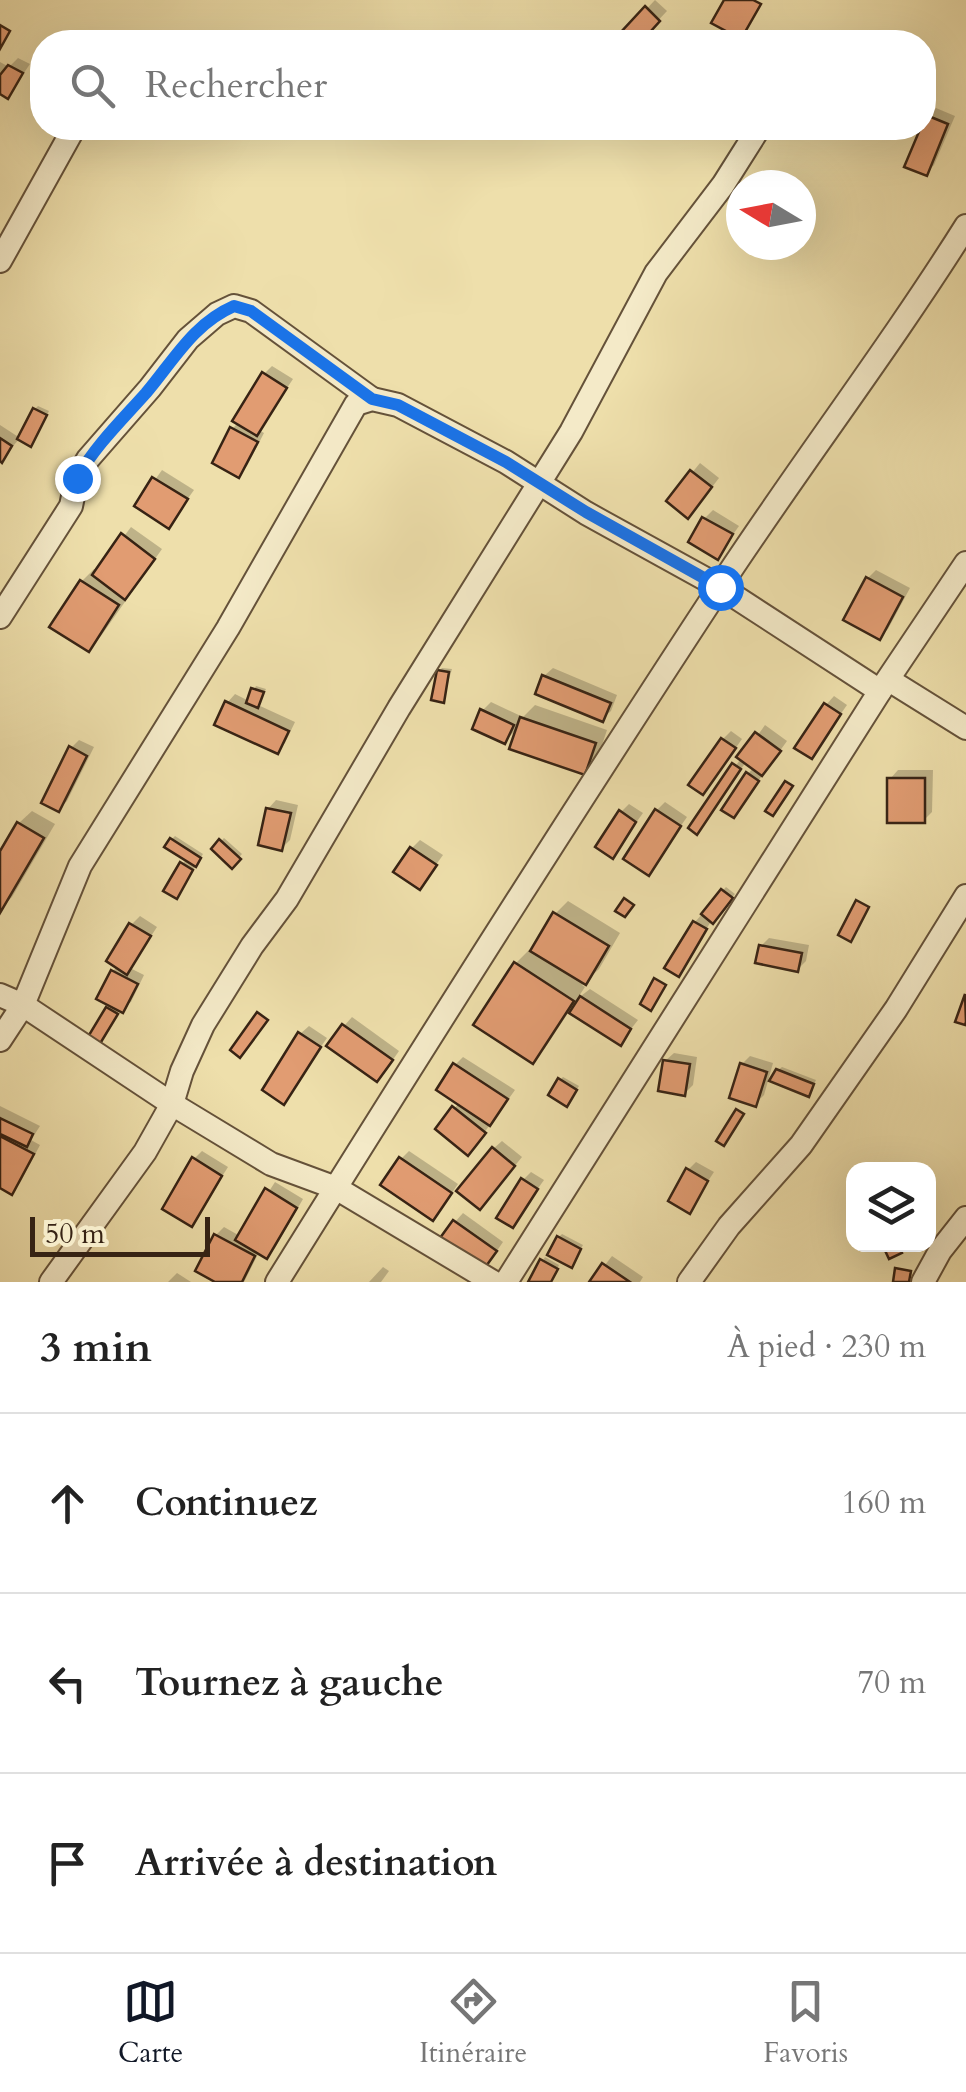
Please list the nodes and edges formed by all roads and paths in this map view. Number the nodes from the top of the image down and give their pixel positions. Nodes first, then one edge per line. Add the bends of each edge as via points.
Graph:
1 (67, 140) edge
2 (752, 140) edge
3 (966, 226) edge
4 (0, 261) edge
5 (372, 399) junction
6 (537, 483) junction
7 (966, 563) edge
8 (720, 587) junction
9 (0, 617) edge
10 (884, 686) junction
11 (966, 728) edge
12 (966, 896) edge
13 (0, 994) edge
14 (23, 1005) junction
15 (0, 1040) edge
16 (172, 1104) junction
17 (336, 1188) junction
18 (966, 1218) edge
19 (52, 1282) edge
20 (277, 1282) edge
21 (493, 1282) edge
22 (506, 1282) edge
23 (689, 1282) edge
24 (923, 1282) edge

1 - 4 street
2 - 6 street via 656,273
3 - 8 street
5 - 6 street via 398,405
5 - 9 street via 251,311 234,306 218,314 188,338 88,459 71,506
5 - 14 street via 356,404 80,866
6 - 8 street
6 - 16 street via 287,899 203,1025
7 - 10 street
8 - 10 street
8 - 17 street
10 - 11 street
10 - 22 street
12 - 23 street via 801,1146
13 - 14 street
14 - 15 street
14 - 16 street
16 - 17 street via 271,1164
16 - 19 street
17 - 20 street
17 - 21 street
18 - 24 street

